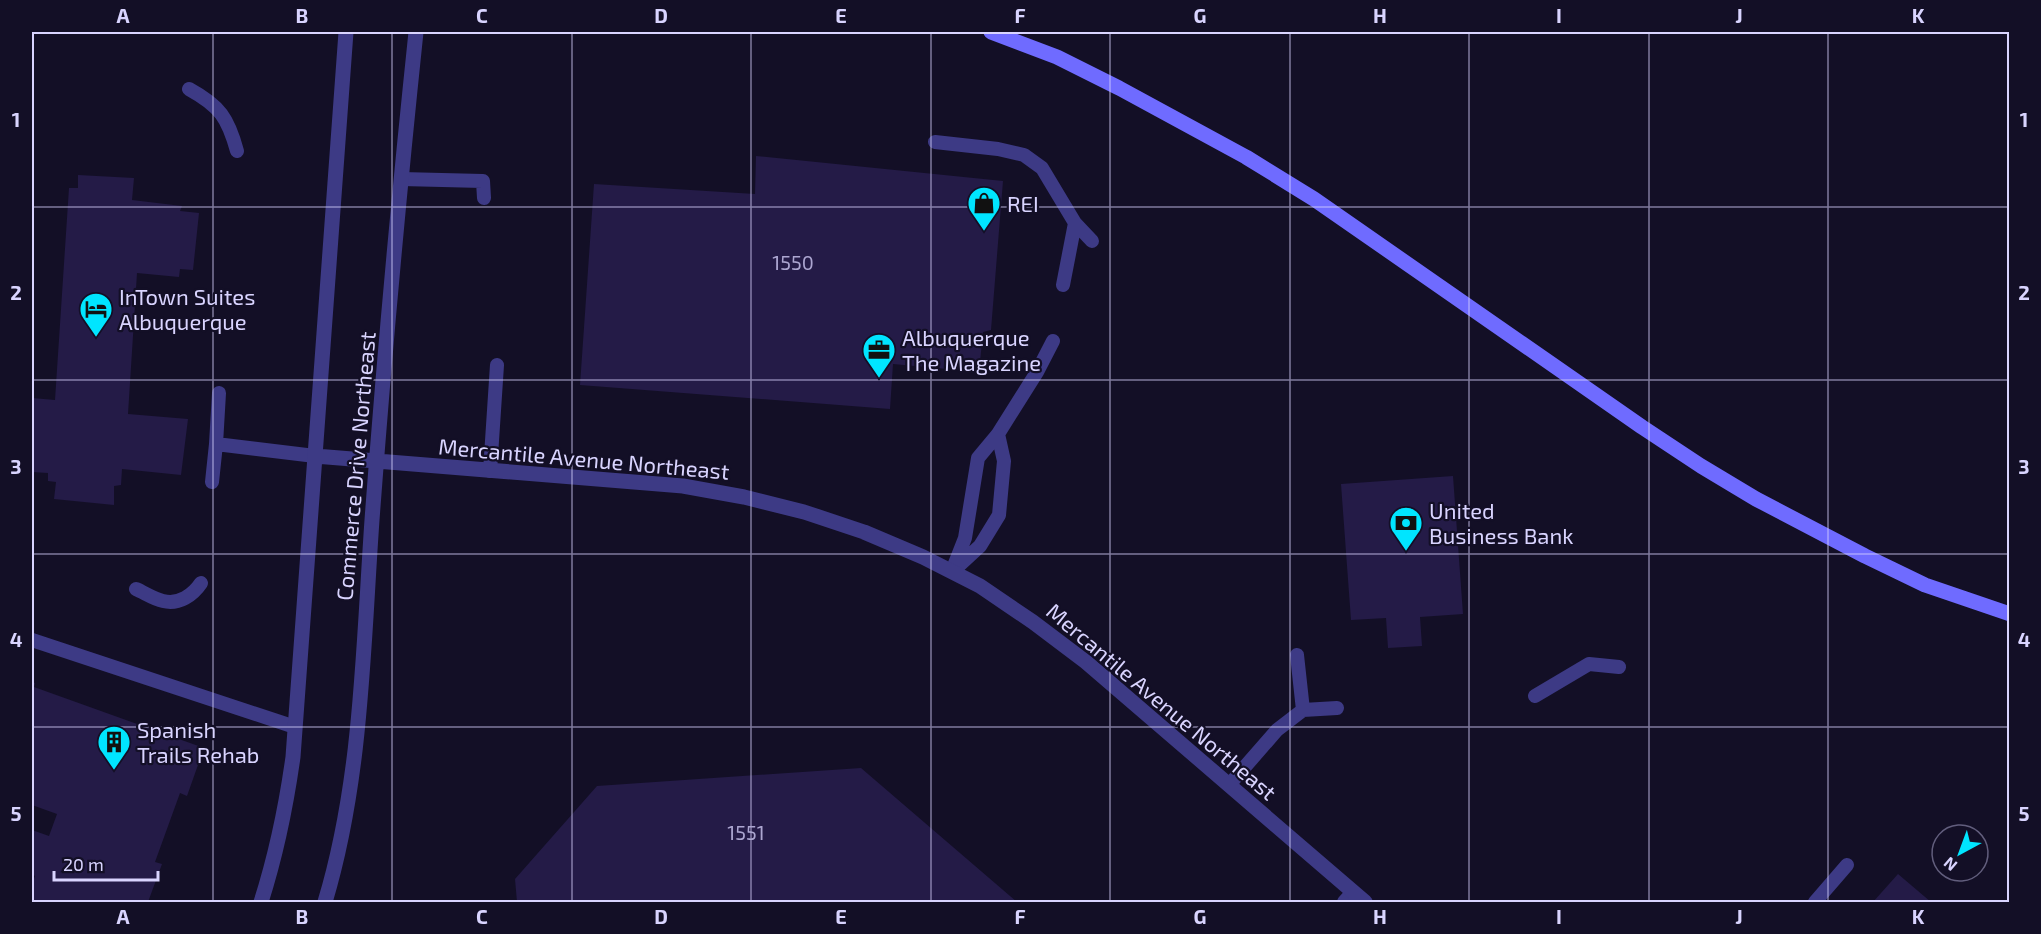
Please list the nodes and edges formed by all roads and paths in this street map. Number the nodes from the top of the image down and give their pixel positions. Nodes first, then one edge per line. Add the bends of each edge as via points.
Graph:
1 (346, 32) edge
2 (417, 32) edge
3 (991, 32) edge
4 (189, 89) dead end
5 (935, 142) dead end
6 (237, 151) dead end
7 (401, 179) junction
8 (484, 198) dead end
9 (1075, 223) junction
10 (1092, 241) dead end
11 (1064, 285) dead end
12 (1053, 340) dead end
13 (497, 365) dead end
14 (219, 393) dead end
15 (998, 434) junction
16 (216, 444) junction
17 (315, 456) junction
18 (377, 462) junction
19 (490, 471) junction
20 (212, 482) dead end
21 (952, 571) junction
22 (201, 583) dead end
23 (136, 589) dead end
24 (2010, 614) edge
25 (32, 640) edge
26 (1297, 655) dead end
27 (1619, 667) dead end
28 (1535, 696) dead end
29 (1337, 708) dead end
30 (1304, 710) junction
31 (295, 727) junction
32 (1229, 785) junction
33 (1847, 865) dead end
34 (1349, 897) edge
35 (261, 903) edge
36 (325, 903) edge
37 (1365, 903) edge
38 (1815, 903) edge

1 - 17 street, Commerce Drive Northeast
2 - 7 street, Commerce Drive Northeast
3 - 24 main road via 1057,57 1246,157 1314,199 1652,434 1756,499 1925,585
4 - 6 lane via 217,107 231,128
5 - 9 lane via 1024,155 1042,168
7 - 8 lane via 483,181
7 - 18 street, Commerce Drive Northeast
9 - 10 lane
9 - 11 lane
12 - 15 lane
13 - 19 lane
14 - 16 lane
15 - 21 lane via 978,458 964,538
15 - 21 lane via 1004,461 999,514 980,546
16 - 17 lane
16 - 20 lane
17 - 18 street, Mercantile Avenue Northeast
17 - 31 street, Commerce Drive Northeast
18 - 19 street, Mercantile Avenue Northeast
18 - 36 street, Commerce Drive Northeast via 354,764 347,817
19 - 21 street, Mercantile Avenue Northeast via 683,486 744,497 864,532
21 - 32 street, Mercantile Avenue Northeast via 980,586 1086,662
22 - 23 lane via 184,598 165,602
25 - 31 lane
26 - 30 lane
27 - 28 lane via 1589,664
29 - 30 lane
30 - 32 lane via 1277,729
31 - 35 street, Commerce Drive Northeast via 286,806
32 - 34 street, Mercantile Avenue Northeast
33 - 38 lane
34 - 37 street, Mercantile Avenue Northeast

